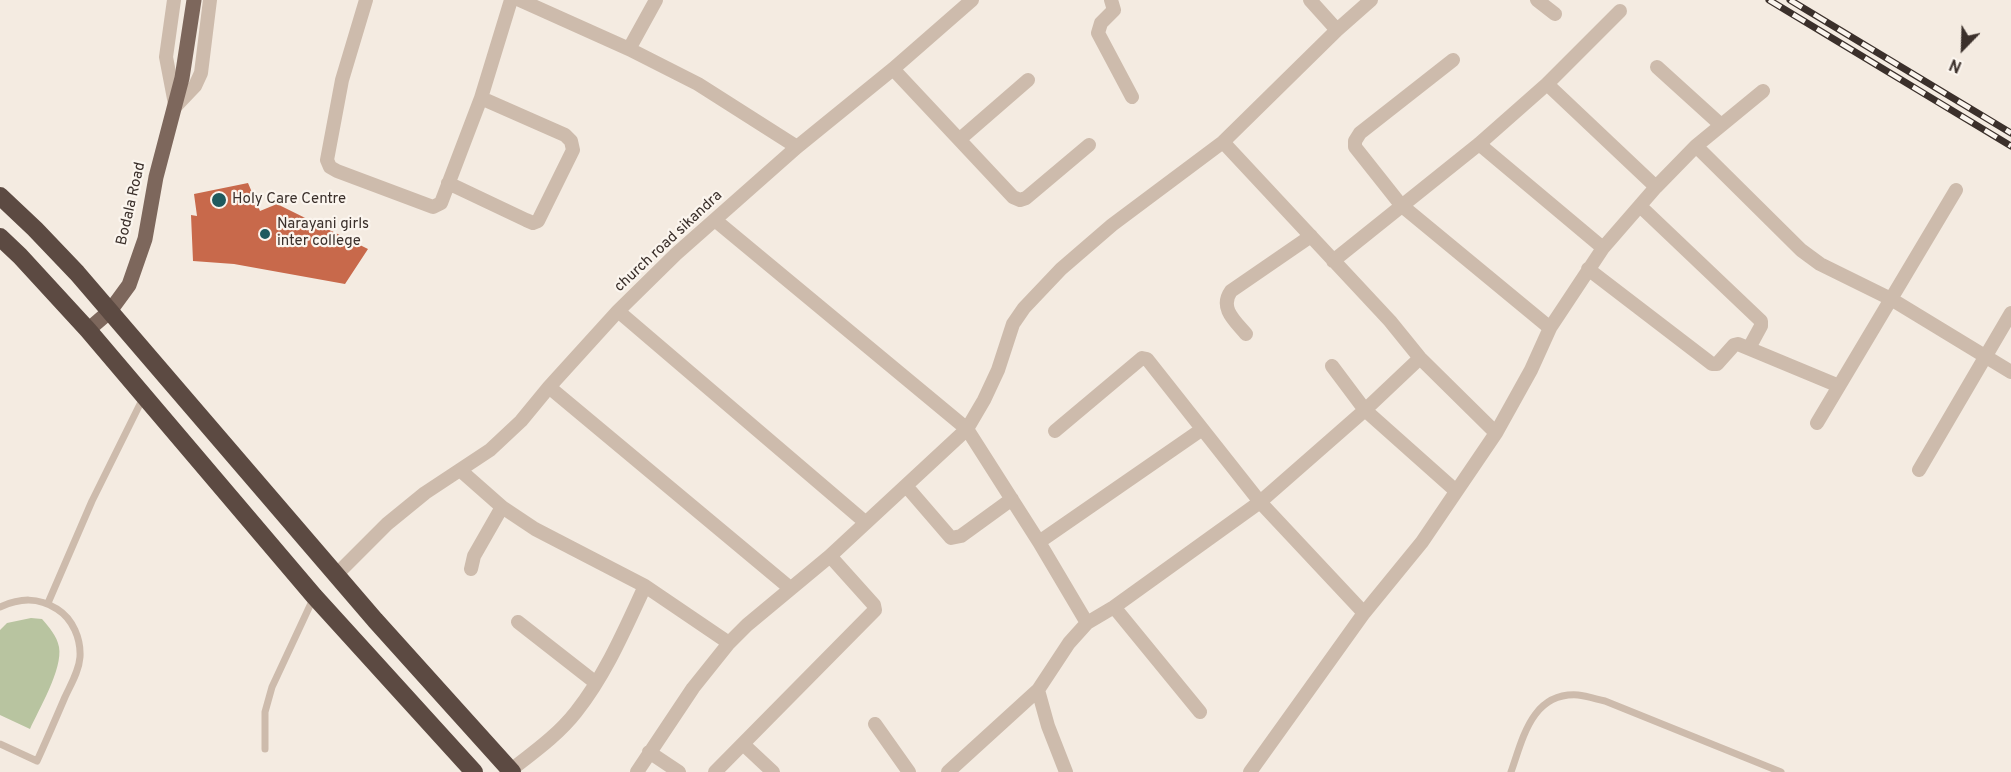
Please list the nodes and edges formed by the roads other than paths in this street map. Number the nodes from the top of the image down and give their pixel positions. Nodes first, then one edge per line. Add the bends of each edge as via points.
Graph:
1 (174, 0) edge
2 (194, 0) edge
3 (210, 0) edge
4 (366, 0) edge
5 (511, 0) edge
6 (520, 0) edge
7 (656, 0) edge
8 (972, 0) edge
9 (1111, 0) edge
10 (1310, 0) edge
11 (1371, 0) edge
12 (1537, 0) edge
13 (1620, 11) dead end
14 (1555, 14) dead end
15 (1337, 30) junction
16 (629, 49) junction
17 (1453, 60) dead end
18 (1657, 67) dead end
19 (893, 69) junction
20 (1028, 80) dead end
21 (1547, 84) junction
22 (1763, 91) dead end
23 (1132, 97) dead end
24 (480, 98) junction
25 (175, 107) junction
26 (1721, 125) junction
27 (960, 139) junction
28 (1223, 142) junction
29 (1479, 144) junction
30 (1089, 145) dead end
31 (1696, 146) junction
32 (797, 147) junction
33 (448, 183) junction
34 (1656, 187) junction
35 (1956, 190) dead end
36 (0, 196) edge
37 (1401, 205) junction
38 (1640, 206) junction
39 (715, 220) junction
40 (1311, 236) junction
41 (0, 237) edge
42 (1603, 248) junction
43 (1334, 261) junction
44 (1588, 269) junction
45 (1891, 299) junction
46 (110, 311) junction
47 (618, 311) junction
48 (2011, 313) edge
49 (1550, 327) junction
50 (88, 330) junction
51 (1246, 334) dead end
52 (1749, 348) junction
53 (1984, 356) junction
54 (1420, 358) junction
55 (1332, 366) dead end
56 (2011, 372) edge
57 (549, 387) junction
58 (1839, 387) junction
59 (144, 396) junction
60 (1365, 410) junction
61 (1817, 423) dead end
62 (967, 429) junction
63 (1202, 430) junction
64 (1055, 431) dead end
65 (1496, 433) junction
66 (460, 470) junction
67 (1919, 470) dead end
68 (907, 487) junction
69 (1456, 491) junction
70 (1012, 500) junction
71 (1260, 501) junction
72 (502, 507) junction
73 (865, 522) junction
74 (1039, 542) junction
75 (830, 556) junction
76 (471, 569) dead end
77 (336, 575) junction
78 (645, 586) junction
79 (790, 588) junction
80 (314, 596) junction
81 (48, 603) junction
82 (0, 607) edge
83 (1114, 607) junction
84 (1364, 613) junction
85 (518, 622) dead end
86 (1087, 623) junction
87 (729, 643) junction
88 (596, 683) junction
89 (1038, 690) junction
90 (1200, 712) dead end
91 (874, 724) dead end
92 (0, 744) edge
93 (743, 744) junction
94 (265, 749) dead end
95 (649, 752) junction
96 (512, 771) edge
97 (474, 772) edge
98 (637, 772) edge
99 (679, 772) edge
100 (715, 772) edge
101 (773, 772) edge
102 (909, 772) edge
103 (948, 772) edge
104 (1066, 772) edge
105 (1250, 772) edge
106 (1511, 772) edge
107 (1781, 772) edge

1 - 25 street via 166,57
2 - 25 main road, Bodala Road
3 - 25 street via 201,73 195,86
4 - 33 street via 342,80 327,160 330,167 433,207 441,203
5 - 24 street
6 - 16 street
7 - 16 street
8 - 19 street, church road sikandra
9 - 23 street via 1113,10 1098,33
10 - 15 street
11 - 15 street
12 - 14 street
13 - 21 street
15 - 28 street
16 - 32 street via 698,84
17 - 37 street via 1355,141 1355,147
18 - 26 street
19 - 27 street
19 - 32 street, church road sikandra
20 - 27 street
21 - 29 street
21 - 34 street
22 - 26 street
24 - 33 street
24 - 33 street via 565,135 572,141 573,150 538,221 533,223
25 - 46 main road, Bodala Road via 156,177 145,239 129,285
26 - 31 street
27 - 30 street via 1012,197 1020,200
28 - 40 street
28 - 62 street via 1112,225 1061,268 1024,308 1013,324 998,370
29 - 37 street
29 - 42 street
31 - 34 street
31 - 45 street via 1801,250 1820,264
32 - 39 street, church road sikandra
34 - 38 street
35 - 45 street
36 - 46 highway
37 - 43 street
37 - 49 street
38 - 42 street
38 - 52 street via 1761,321
39 - 47 street, church road sikandra
39 - 62 street
40 - 43 street
40 - 51 street via 1226,298 1225,305
41 - 50 highway
42 - 44 street
43 - 54 street
44 - 49 street
44 - 52 street via 1712,364 1717,364 1736,344
45 - 53 street
45 - 58 street
46 - 50 main road, Bodala Road
46 - 77 highway
47 - 57 street, church road sikandra
47 - 73 street
48 - 53 street
49 - 65 street
50 - 59 highway
52 - 58 street
53 - 56 street
53 - 67 street
54 - 60 street
54 - 65 street
55 - 60 street
57 - 66 street, church road sikandra via 521,422
57 - 79 street
58 - 61 street
59 - 80 highway
59 - 81 lane
60 - 69 street
60 - 71 street
62 - 68 street
62 - 70 street
63 - 64 street via 1142,358
63 - 71 street
63 - 74 street
65 - 69 street
66 - 72 street
66 - 77 street, church road sikandra via 387,524
68 - 70 street via 951,538 961,536
68 - 73 street
69 - 84 street via 1422,542
70 - 74 street
71 - 83 street
71 - 84 street
72 - 76 street via 474,556
72 - 78 street via 535,529
73 - 75 street
74 - 86 street
75 - 79 street
75 - 93 street via 876,610
77 - 96 highway
78 - 87 street
78 - 88 street
79 - 87 street
80 - 94 lane via 272,687 265,712
80 - 97 highway
81 - 82 lane via 31,599
81 - 92 lane via 73,626 79,642 75,675 38,761
83 - 86 street
83 - 90 street
84 - 105 street
85 - 88 street
86 - 89 street
87 - 95 street
88 - 96 street via 551,739
89 - 103 street
89 - 104 street
91 - 102 street
93 - 100 street
93 - 101 street
95 - 98 street
95 - 99 street
106 - 107 lane via 1539,708 1553,698 1577,695 1605,701

